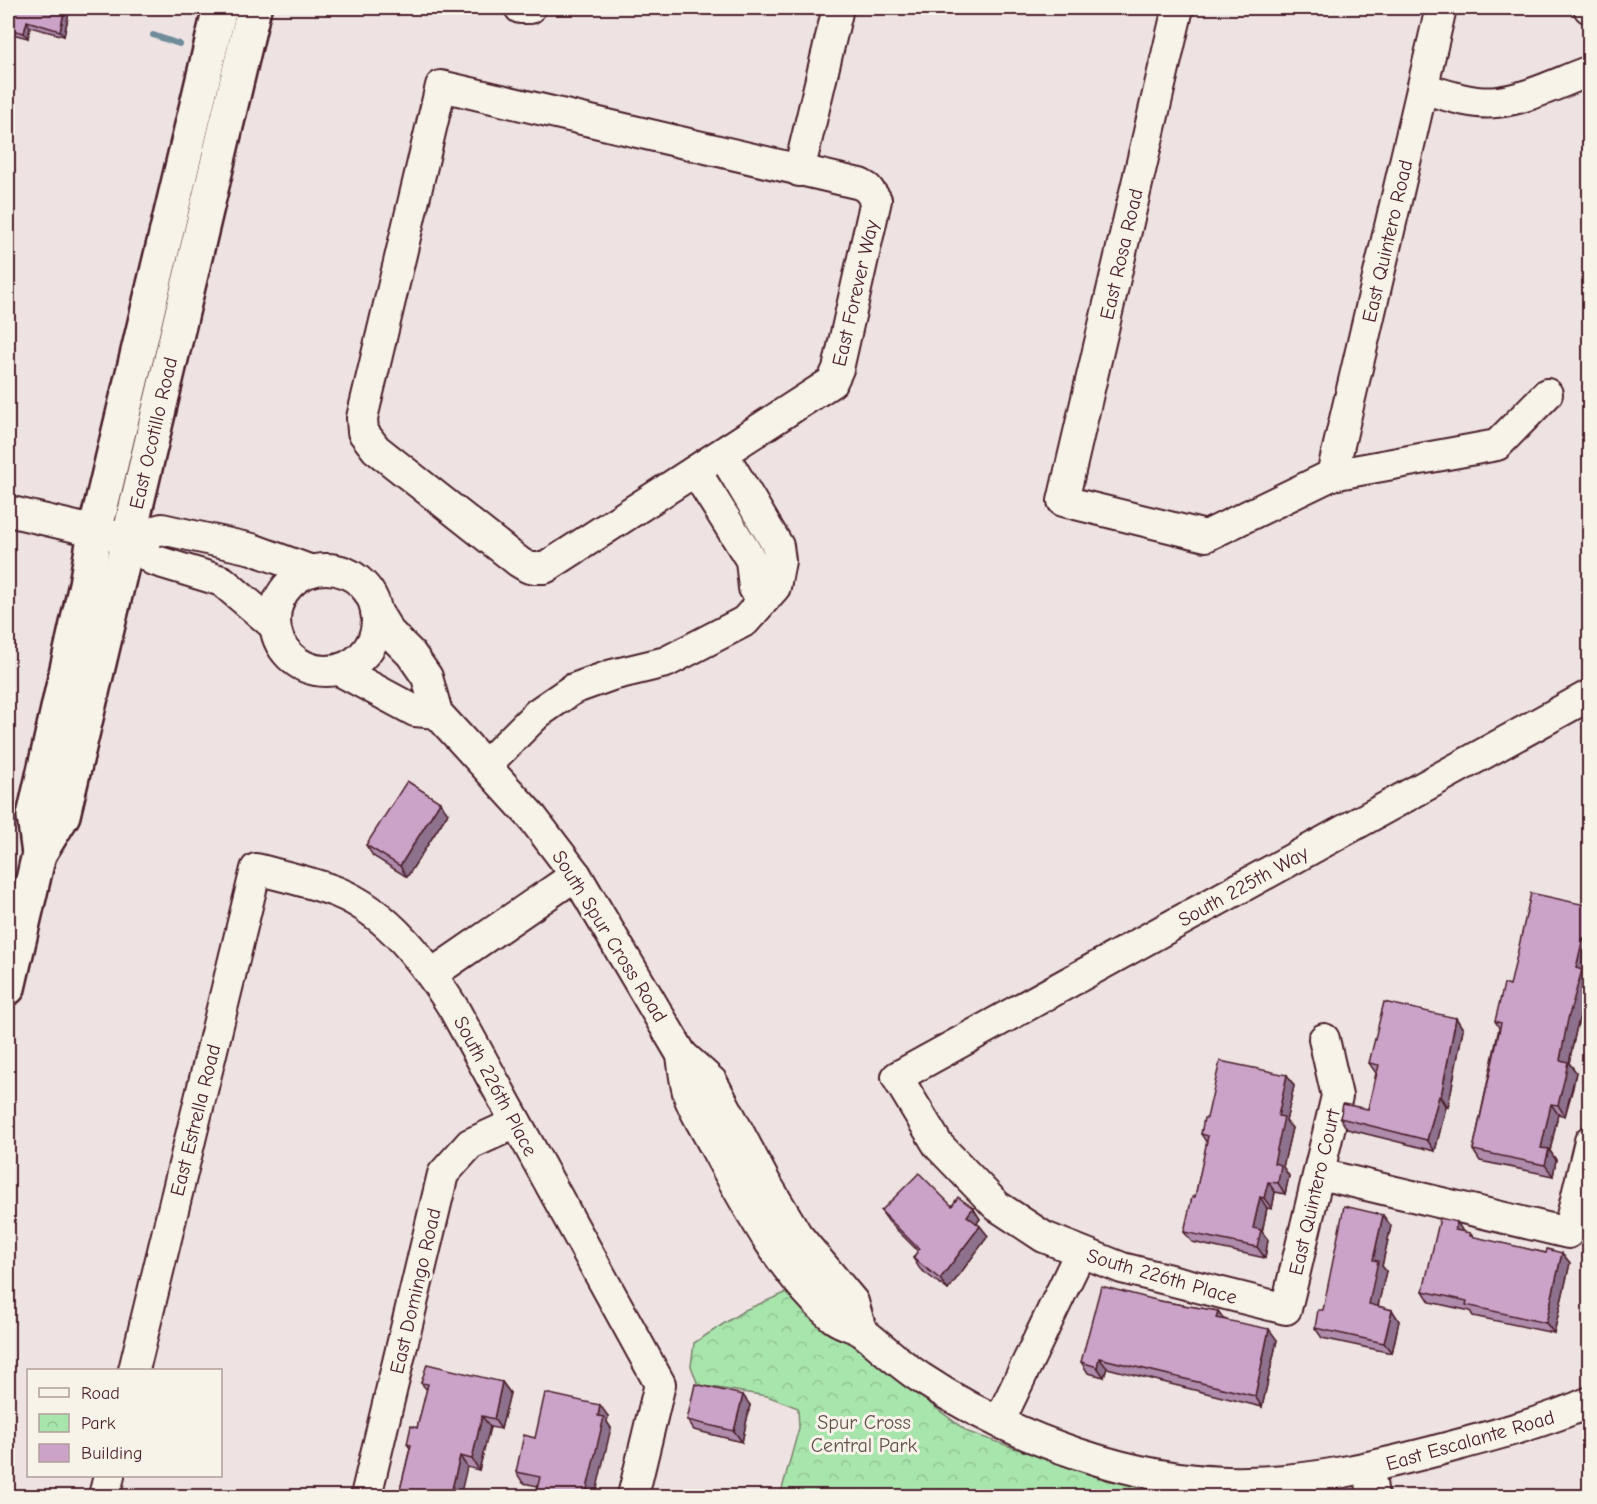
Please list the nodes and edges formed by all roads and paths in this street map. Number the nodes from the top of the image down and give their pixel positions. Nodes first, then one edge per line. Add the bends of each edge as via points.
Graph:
1 (220, 8) edge
2 (254, 8) edge
3 (520, 8) edge
4 (530, 8) edge
5 (838, 8) edge
6 (1178, 8) edge
7 (1441, 8) edge
8 (1590, 70) edge
9 (1423, 88) junction
10 (800, 171) junction
11 (1547, 394) dead end
12 (723, 454) junction
13 (696, 472) junction
14 (1332, 475) junction
15 (8, 511) edge
16 (95, 532) junction
17 (127, 539) junction
18 (312, 571) junction
19 (761, 599) junction
20 (376, 611) junction
21 (275, 626) junction
22 (339, 670) junction
23 (1590, 695) edge
24 (437, 713) junction
25 (486, 765) junction
26 (39, 854) junction
27 (256, 869) joint
28 (576, 875) junction
29 (432, 974) junction
30 (8, 988) edge
31 (1324, 1039) dead end
32 (897, 1077) joint
33 (516, 1124) junction
34 (1590, 1141) edge
35 (1320, 1174) junction
36 (1080, 1254) junction
37 (1286, 1309) joint
38 (134, 1369) edge
39 (1590, 1402) edge
40 (999, 1422) junction
41 (109, 1477) edge
42 (1351, 1482) edge
43 (104, 1497) edge
44 (366, 1497) edge
45 (633, 1497) edge

1 - 16 main road, East Ocotillo Road
2 - 17 main road, East Ocotillo Road
3 - 4 street
5 - 10 street
6 - 14 street, East Rosa Road via 1063,501 1206,536
7 - 9 street, East Quintero Road
8 - 9 street via 1542,91 1494,103
9 - 14 street, East Quintero Road
10 - 12 street, East Forever Way via 860,184 876,200 835,377
10 - 13 street, East Forever Way via 441,86 362,418 368,441 519,562 536,570 560,560
11 - 14 street via 1497,445
12 - 13 street, East Forever Way
12 - 19 street via 778,546 779,577 769,595
13 - 19 street via 751,560 754,588
15 - 16 street
16 - 17 street
16 - 26 main road, East Ocotillo Road via 34,816
17 - 18 street, South Spur Cross Road via 162,529 252,549
17 - 21 street via 153,560 222,581
17 - 26 main road, East Ocotillo Road via 63,815
18 - 20 street, South Spur Cross Road via 340,571 353,577 368,592
18 - 21 street via 296,579 284,592
19 - 25 street via 745,621 684,655 592,681 553,702 524,725
20 - 22 street via 373,641 359,659
20 - 24 street, South Spur Cross Road via 427,677
21 - 22 street via 283,646 297,662 310,669
22 - 24 street via 415,711
23 - 32 street, South 225th Way
24 - 25 street, South Spur Cross Road
25 - 28 street, South Spur Cross Road
26 - 30 main road, East Ocotillo Road
27 - 29 street, South 226th Place via 338,893 379,918
27 - 38 street, East Estrella Road
28 - 29 street
28 - 40 street, South Spur Cross Road via 682,1055 689,1098 740,1192 803,1284 836,1320 861,1330 921,1379
29 - 33 street, South 226th Place
31 - 35 street, East Quintero Court via 1337,1096
32 - 36 street, South 226th Place via 938,1145 997,1206 1044,1237
33 - 44 street, East Domingo Road via 470,1144 443,1174
33 - 45 street, South 226th Place via 660,1384
34 - 35 street via 1568,1233
35 - 37 street, East Quintero Court
36 - 37 street, South 226th Place
36 - 40 street
39 - 42 street, East Escalante Road
40 - 42 street, South Spur Cross Road via 1068,1451 1150,1474 1246,1482
41 - 43 street

